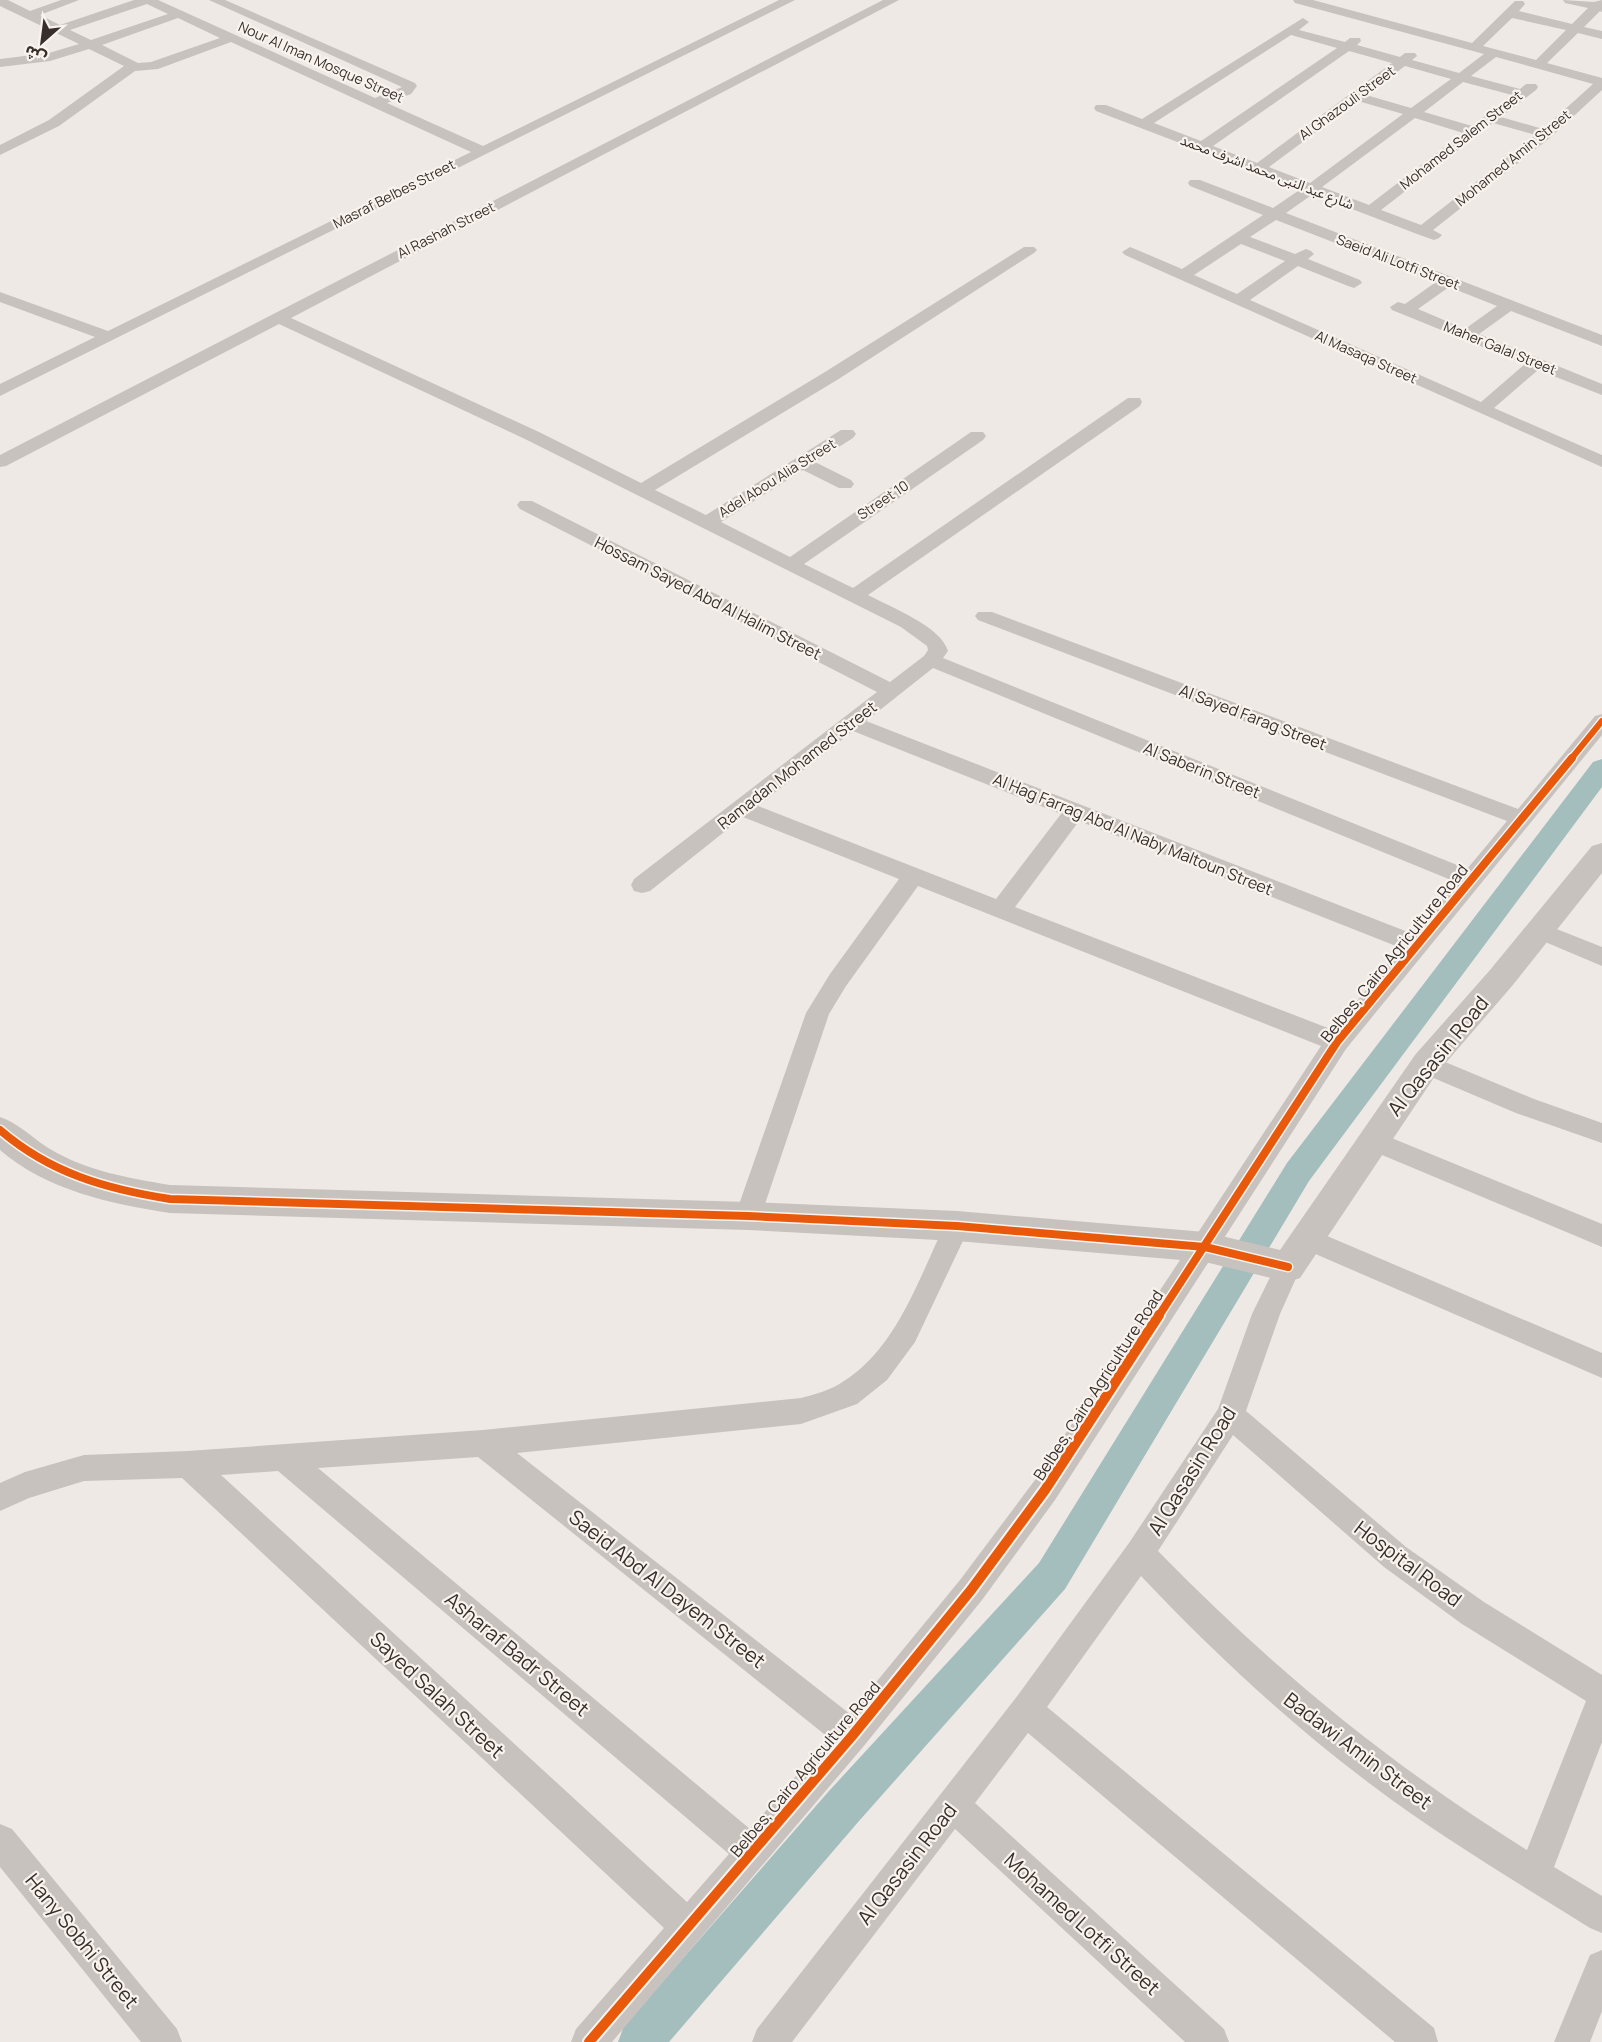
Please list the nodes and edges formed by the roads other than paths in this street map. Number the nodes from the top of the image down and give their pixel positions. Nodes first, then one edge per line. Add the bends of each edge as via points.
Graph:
1 (73, 0) edge
2 (147, 0) edge
3 (214, 0) edge
4 (789, 0) edge
5 (892, 0) edge
6 (1299, 0) edge
7 (1353, 0) edge
8 (1500, 0) edge
9 (1569, 0) edge
10 (4, 1) edge
11 (1517, 6) edge
12 (1600, 6) edge
13 (1331, 10) junction
14 (179, 14) junction
15 (29, 15) junction
16 (1380, 23) junction
17 (210, 28) junction
18 (1574, 29) junction
19 (58, 30) junction
20 (1289, 31) junction
21 (1602, 35) edge
22 (188, 36) dead end
23 (1435, 37) junction
24 (231, 38) junction
25 (90, 45) junction
26 (1347, 46) junction
27 (1474, 48) junction
28 (144, 52) dead end
29 (1494, 53) junction
30 (1403, 62) junction
31 (0, 63) edge
32 (127, 63) junction
33 (1538, 64) junction
34 (1553, 69) junction
35 (1462, 77) junction
36 (1602, 82) edge
37 (1522, 94) junction
38 (1356, 96) junction
39 (1584, 99) junction
40 (375, 103) junction
41 (1602, 104) edge
42 (1101, 108) dead end
43 (1413, 113) junction
44 (1491, 118) junction
45 (1144, 124) junction
46 (1473, 131) junction
47 (1546, 134) junction
48 (1202, 147) junction
49 (0, 151) edge
50 (481, 151) junction
51 (1258, 169) junction
52 (1195, 183) dead end
53 (1311, 189) junction
54 (1362, 209) junction
55 (1275, 214) junction
56 (1428, 233) joint
57 (1325, 234) junction
58 (1240, 238) junction
59 (1029, 249) dead end
60 (1130, 252) dead end
61 (1297, 260) junction
62 (1184, 276) junction
63 (1447, 281) junction
64 (1354, 283) dead end
65 (0, 297) edge
66 (1239, 300) junction
67 (1509, 305) junction
68 (277, 317) junction
69 (1467, 335) junction
70 (109, 338) junction
71 (1602, 340) edge
72 (1536, 363) junction
73 (1602, 390) edge
74 (0, 391) edge
75 (1134, 402) dead end
76 (1483, 409) junction
77 (847, 434) dead end
78 (977, 436) dead end
79 (0, 462) edge
80 (802, 462) junction
81 (1602, 462) edge
82 (845, 484) dead end
83 (642, 490) junction
84 (526, 505) dead end
85 (707, 523) junction
86 (790, 565) junction
87 (854, 596) junction
88 (985, 616) dead end
89 (932, 649) junction
90 (891, 691) junction
91 (1602, 721) edge
92 (851, 723) junction
93 (741, 808) junction
94 (1075, 811) junction
95 (1521, 818) junction
96 (1601, 856) edge
97 (913, 876) junction
98 (1472, 880) junction
99 (642, 885) dead end
100 (1000, 910) junction
101 (1539, 930) junction
102 (1416, 945) junction
103 (1602, 957) edge
104 (1337, 1042) junction
105 (1426, 1064) junction
106 (0, 1130) edge
107 (1602, 1133) edge
108 (1372, 1140) junction
109 (748, 1216) junction
110 (957, 1226) junction
111 (1602, 1236) edge
112 (1214, 1250) junction
113 (1289, 1256) junction
114 (1601, 1364) edge
115 (1230, 1415) junction
116 (483, 1443) junction
117 (282, 1456) junction
118 (188, 1464) junction
119 (0, 1497) edge
120 (1140, 1553) junction
121 (1602, 1693) edge
122 (1602, 1700) edge
123 (1026, 1710) junction
124 (852, 1736) junction
125 (953, 1805) junction
126 (0, 1841) edge
127 (752, 1852) junction
128 (1535, 1874) junction
129 (1602, 1916) edge
130 (687, 1926) junction
131 (1602, 1967) edge
132 (1420, 2041) edge
133 (164, 2042) edge
134 (590, 2042) edge
135 (770, 2042) edge
136 (1211, 2042) edge
137 (1572, 2042) edge

1 - 15 street
2 - 14 street, Nour Al Iman Mosque Street
2 - 19 street
3 - 40 street via 410,86
4 - 50 street, Masraf Belbes Street
5 - 68 street, Al Rashah Street
6 - 13 street
7 - 13 street
8 - 11 street
9 - 12 street
10 - 15 street
11 - 18 street
11 - 27 street
12 - 18 street
13 - 16 street
13 - 20 street
14 - 17 street, Nour Al Iman Mosque Street
14 - 25 street
15 - 19 street
16 - 23 street
16 - 26 street
17 - 22 street
17 - 24 street, Nour Al Iman Mosque Street
18 - 21 street
18 - 33 street
19 - 25 street
20 - 26 street
20 - 45 street
23 - 27 street
23 - 30 street, Al Ghazouli Street
24 - 32 street via 153,66
24 - 40 street, Nour Al Iman Mosque Street
25 - 31 street via 50,57
25 - 32 street
26 - 30 street
26 - 48 street
27 - 29 street
28 - 32 street
29 - 33 street
29 - 35 street
30 - 35 street
30 - 38 street, Al Ghazouli Street
32 - 49 street via 54,123
33 - 34 street
34 - 36 street
34 - 37 street, Mohamed Salem Street
35 - 37 street
35 - 43 street
36 - 39 street, Mohamed Amin Street
37 - 44 street, Mohamed Salem Street
38 - 43 street
38 - 51 street, Al Ghazouli Street
39 - 41 street
39 - 47 street, Mohamed Amin Street
40 - 50 street, Nour Al Iman Mosque Street
42 - 45 street, شارع عبد النبى محمد اشرف محمد
43 - 46 street
43 - 53 street
44 - 46 street, Mohamed Salem Street
44 - 47 street
45 - 48 street, شارع عبد النبى محمد اشرف محمد
46 - 54 street, Mohamed Salem Street
47 - 56 street, Mohamed Amin Street
48 - 51 street, شارع عبد النبى محمد اشرف محمد
50 - 70 street, Masraf Belbes Street
51 - 53 street, شارع عبد النبى محمد اشرف محمد
52 - 55 street, Saeid Ali Lotfi Street
53 - 54 street, شارع عبد النبى محمد اشرف محمد
53 - 55 street
54 - 56 street, شارع عبد النبى محمد اشرف محمد
54 - 57 street, Mohamed Salem Street
55 - 57 street, Saeid Ali Lotfi Street
55 - 58 street
57 - 61 street, Mohamed Salem Street
57 - 63 street, Saeid Ali Lotfi Street
58 - 61 street
58 - 62 street
59 - 83 street via 831,376
60 - 62 street, Al Masaqa Street
61 - 64 street
61 - 66 street, Mohamed Salem Street
62 - 66 street, Al Masaqa Street
63 - 67 street, Saeid Ali Lotfi Street
63 - 69 street, Maher Galal Street via 1402,309
65 - 70 street
66 - 76 street, Al Masaqa Street
67 - 69 street
67 - 71 street, Saeid Ali Lotfi Street
68 - 79 street, Al Rashah Street
68 - 83 street, Al Saberin Street
69 - 72 street, Maher Galal Street
70 - 74 street, Masraf Belbes Street
72 - 73 street, Maher Galal Street
72 - 76 street
75 - 87 street
76 - 81 street, Al Masaqa Street
77 - 80 street, Adel Abou Alia Street
78 - 86 street, Street 10
80 - 82 street
80 - 85 street, Adel Abou Alia Street
83 - 85 street, Al Saberin Street
84 - 90 street, Hossam Sayed Abd Al Halim Street
85 - 86 street, Al Saberin Street
86 - 87 street, Al Saberin Street
87 - 89 street, Al Saberin Street
88 - 95 street, Al Sayed Farag Street
89 - 90 street, Ramadan Mohamed Street
89 - 98 street, Al Saberin Street
90 - 92 street, Ramadan Mohamed Street
91 - 95 street, Belbes, Cairo Agriculture Road
92 - 93 street, Ramadan Mohamed Street
92 - 94 street, Al Hag Farrag Abd Al Naby Maltoun Street
93 - 97 street
93 - 99 street, Ramadan Mohamed Street
94 - 100 street
94 - 102 street, Al Hag Farrag Abd Al Naby Maltoun Street
95 - 98 street, Belbes, Cairo Agriculture Road
96 - 101 street, Al Qasasin Road
97 - 100 street
97 - 109 street via 818,1013
98 - 102 street, Belbes, Cairo Agriculture Road
100 - 104 street
101 - 103 street
101 - 105 street, Al Qasasin Road
102 - 104 street, Belbes, Cairo Agriculture Road
104 - 112 street, Belbes, Cairo Agriculture Road
105 - 107 street
105 - 108 street, Al Qasasin Road
106 - 109 street via 42,1162 81,1180 170,1199
108 - 111 street
108 - 113 street, Al Qasasin Road
109 - 110 street
110 - 112 street
110 - 116 street via 900,1345 882,1368 832,1402 801,1411
112 - 113 street
112 - 124 street, Belbes, Cairo Agriculture Road via 971,1590
113 - 114 street
113 - 115 street, Al Qasasin Road
115 - 120 street, Al Qasasin Road
115 - 121 street, Hospital Road via 1395,1557 1473,1612
116 - 117 street
116 - 124 street, Saeid Abd Al Dayem Street
117 - 118 street
117 - 127 street, Asharaf Badr Street
118 - 119 street via 84,1468
118 - 130 street, Sayed Salah Street
120 - 123 street, Al Qasasin Road
120 - 128 street, Badawi Amin Street via 1207,1624 1331,1733 1443,1815
122 - 128 street
123 - 125 street, Al Qasasin Road
123 - 132 street
124 - 127 street, Belbes, Cairo Agriculture Road
125 - 135 street, Al Qasasin Road
125 - 136 street, Mohamed Lotfi Street
126 - 133 street, Hany Sobhi Street
127 - 130 street, Belbes, Cairo Agriculture Road
128 - 129 street, Badawi Amin Street
130 - 134 street, Belbes, Cairo Agriculture Road
131 - 137 street

